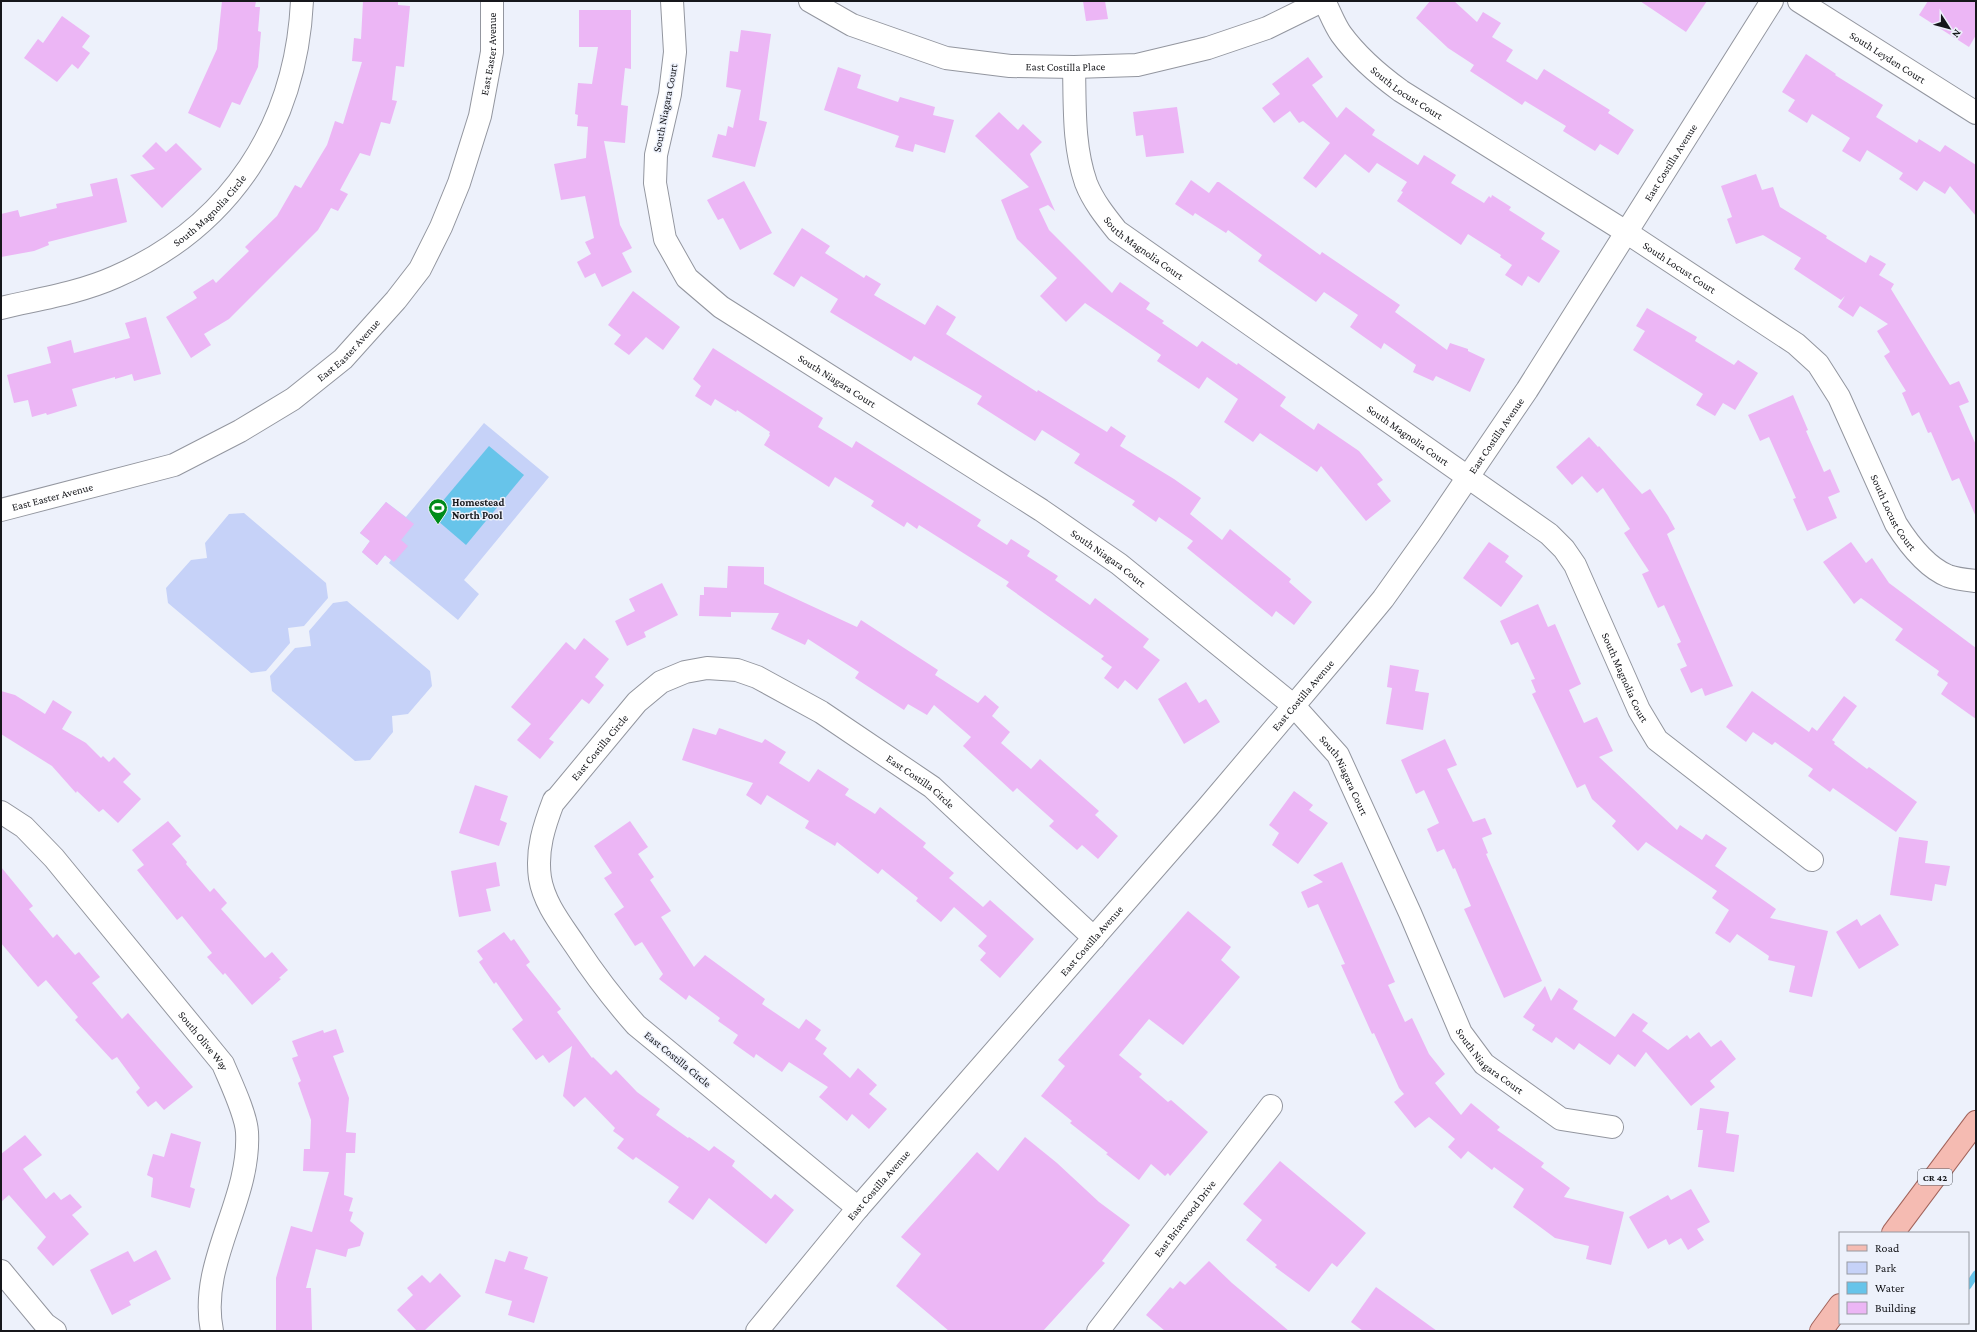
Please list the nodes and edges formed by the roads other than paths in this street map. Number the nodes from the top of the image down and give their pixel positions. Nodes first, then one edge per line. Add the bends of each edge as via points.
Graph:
1 (302, 1) edge
2 (492, 1) edge
3 (672, 1) edge
4 (810, 1) edge
5 (1323, 1) edge
6 (1772, 1) edge
7 (1800, 1) edge
8 (1074, 68) junction
9 (1976, 113) edge
10 (1626, 232) junction
11 (1, 308) edge
12 (1469, 476) junction
13 (1, 510) edge
14 (1976, 581) edge
15 (1294, 706) junction
16 (1, 812) edge
17 (1812, 860) dead end
18 (1094, 938) junction
19 (1271, 1106) dead end
20 (1976, 1122) edge
21 (1612, 1127) dead end
22 (858, 1208) junction
23 (1894, 1232) edge
24 (1, 1271) edge
25 (1839, 1306) edge
26 (55, 1331) edge
27 (212, 1331) edge
28 (757, 1331) edge
29 (1098, 1331) edge
30 (1821, 1331) edge

1 - 11 street, South Magnolia Circle via 294,68 282,106 251,166 217,208 180,240 151,260 113,278
2 - 13 street, East Easter Avenue via 492,52 480,116 459,183 441,227 420,269 343,359 293,399 240,431 174,465
3 - 15 street, South Niagara Court via 676,52 670,94 656,155 655,183 665,239 687,278 721,307 1042,510 1119,564
4 - 8 street, East Costilla Place via 852,25 946,58 1010,66
5 - 8 street, East Costilla Place via 1267,28 1208,48 1137,65
5 - 10 street, South Locust Court via 1340,33 1383,78
6 - 10 street, East Costilla Avenue
7 - 9 street, South Leyden Court
8 - 12 street, South Magnolia Court via 1076,146 1086,183 1100,210 1117,231
10 - 12 street, East Costilla Avenue via 1527,390
10 - 14 street, South Locust Court via 1796,344 1818,364 1839,398 1896,524 1907,542 1931,565 1949,576
12 - 15 street, East Costilla Avenue via 1382,599
12 - 17 street, South Magnolia Court via 1549,534 1564,549 1575,565 1639,710 1657,740
15 - 18 street, East Costilla Avenue
15 - 21 street, South Niagara Court via 1338,755 1410,913 1461,1034 1484,1064 1561,1119
16 - 27 street, South Olive Way via 24,827 54,858 223,1064 237,1096 247,1132 244,1171 210,1284 209,1320
18 - 22 street, East Costilla Avenue
18 - 22 street, East Costilla Circle via 932,787 821,712 757,676 737,670 707,668 685,672 662,682 637,702 554,800 543,828 540,848 540,878 546,898 556,918 606,991 636,1025
19 - 29 street, East Briarwood Drive
20 - 23 main road, CR 42
22 - 28 street, East Costilla Avenue
24 - 26 street via 45,1324
25 - 30 main road

